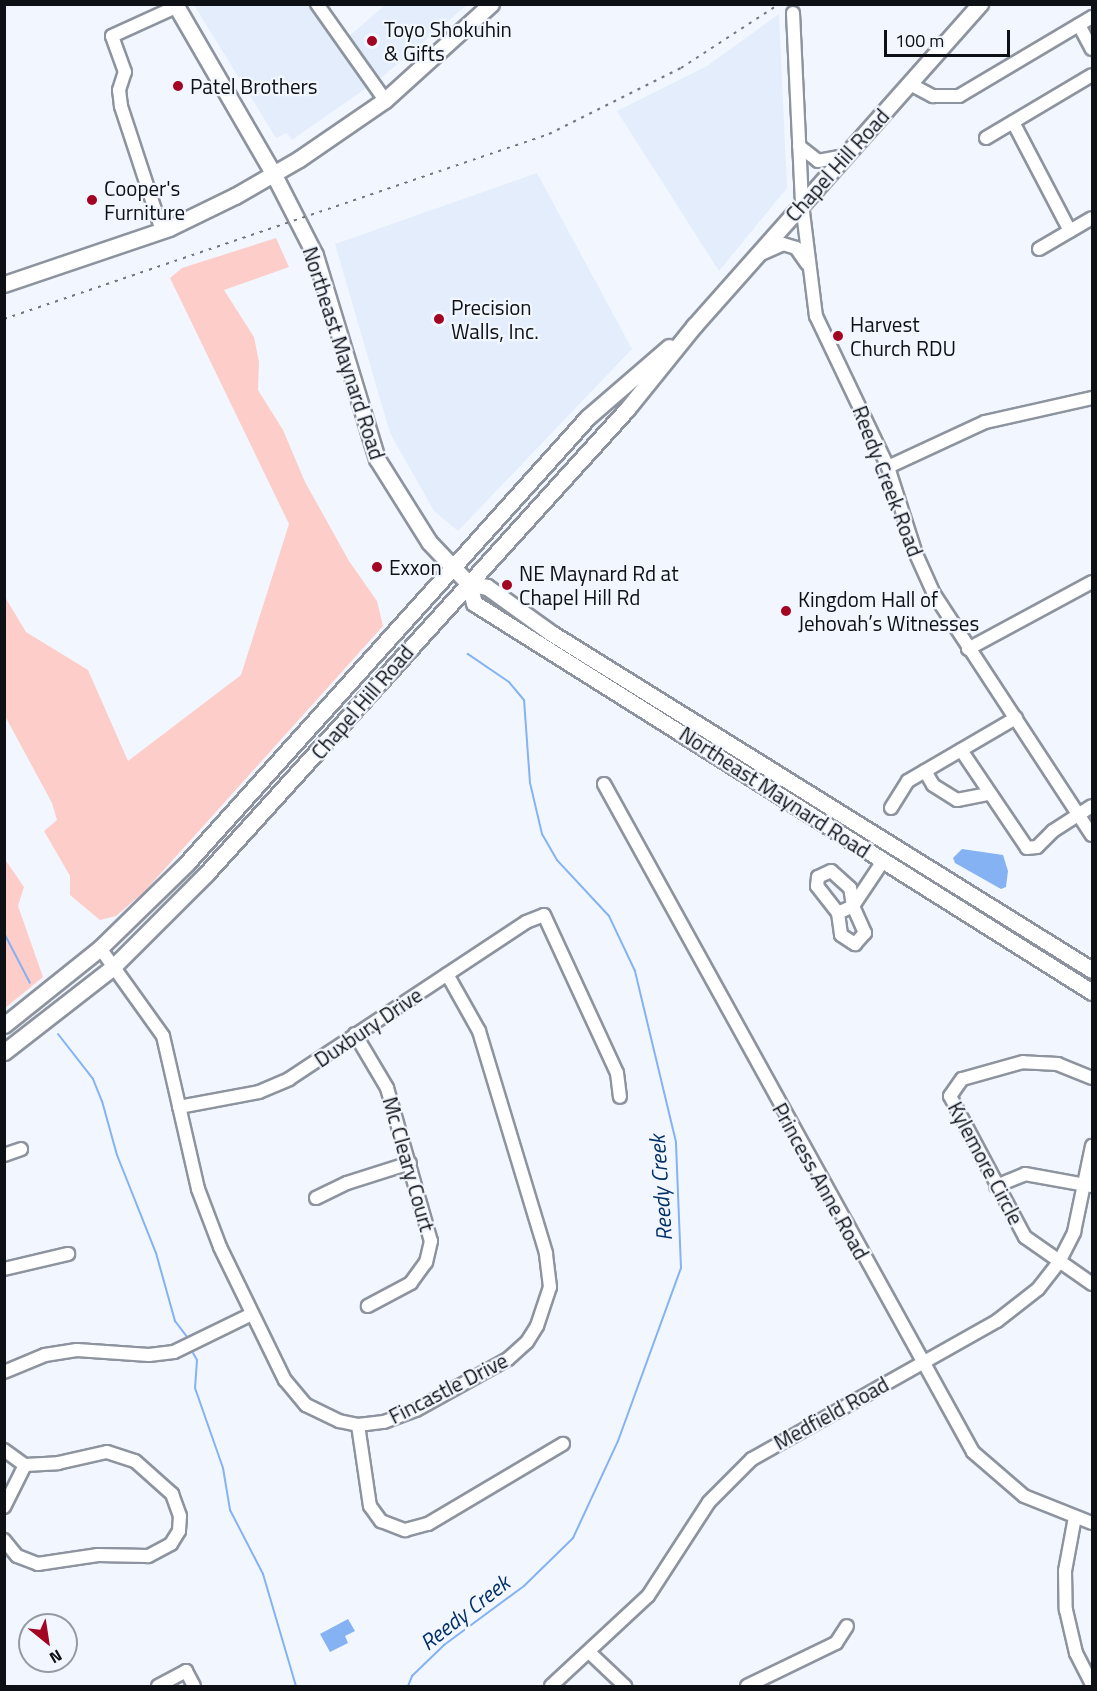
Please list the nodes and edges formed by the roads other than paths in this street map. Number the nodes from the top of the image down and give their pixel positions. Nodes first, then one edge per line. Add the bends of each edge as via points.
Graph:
1 (317, 4) edge
2 (491, 4) edge
3 (980, 4) edge
4 (176, 6) edge
5 (793, 13) dead end
6 (1092, 17) edge
7 (1079, 25) junction
8 (1092, 49) edge
9 (1092, 75) edge
10 (910, 84) junction
11 (385, 100) junction
12 (1013, 122) junction
13 (986, 138) dead end
14 (799, 146) junction
15 (844, 156) junction
16 (273, 173) junction
17 (802, 204) junction
18 (1092, 218) edge
19 (162, 231) junction
20 (1070, 231) junction
21 (1039, 249) dead end
22 (750, 262) junction
23 (808, 266) junction
24 (4, 284) edge
25 (694, 326) junction
26 (1092, 398) edge
27 (888, 467) junction
28 (453, 566) junction
29 (1092, 582) edge
30 (469, 584) junction
31 (968, 649) junction
32 (1016, 718) junction
33 (961, 750) junction
34 (925, 771) junction
35 (604, 784) dead end
36 (988, 794) junction
37 (1092, 806) edge
38 (891, 808) dead end
39 (1078, 814) junction
40 (1092, 835) edge
41 (883, 861) junction
42 (853, 906) junction
43 (838, 913) junction
44 (100, 948) junction
45 (113, 966) junction
46 (1092, 970) edge
47 (447, 974) junction
48 (1092, 992) edge
49 (4, 1025) edge
50 (355, 1034) junction
51 (4, 1052) edge
52 (1092, 1078) edge
53 (1092, 1091) edge
54 (620, 1096) dead end
55 (179, 1107) junction
56 (1092, 1146) edge
57 (21, 1149) dead end
58 (4, 1155) edge
59 (410, 1163) junction
60 (1090, 1185) edge
61 (996, 1186) junction
62 (316, 1198) dead end
63 (68, 1254) dead end
64 (1059, 1262) junction
65 (4, 1269) edge
66 (1092, 1284) edge
67 (368, 1306) dead end
68 (252, 1314) junction
69 (921, 1363) junction
70 (4, 1372) edge
71 (358, 1425) junction
72 (563, 1444) dead end
73 (4, 1450) edge
74 (25, 1465) junction
75 (4, 1507) edge
76 (1075, 1517) junction
77 (1092, 1523) edge
78 (4, 1540) edge
79 (847, 1626) dead end
80 (589, 1652) junction
81 (1092, 1685) edge
82 (158, 1686) edge
83 (194, 1686) edge
84 (551, 1686) edge
85 (625, 1686) edge
86 (747, 1686) edge

1 - 11 street
2 - 11 main road
3 - 10 main road, Chapel Hill Road
4 - 16 main road, Northeast Maynard Road
4 - 19 street via 112,36 125,72 119,90 121,106
5 - 14 street, Reedy Creek Road
6 - 7 street
7 - 8 street
7 - 10 street via 958,96 933,96
9 - 12 street
10 - 15 main road, Chapel Hill Road
11 - 16 main road
12 - 13 street
12 - 20 street
14 - 15 street via 818,161
14 - 17 street, Reedy Creek Road
15 - 17 main road, Chapel Hill Road
16 - 19 main road
16 - 28 main road, Northeast Maynard Road via 315,255 377,459 429,542
17 - 22 main road, Chapel Hill Road
17 - 23 street, Reedy Creek Road
18 - 20 street
19 - 24 main road
20 - 21 street
22 - 23 street via 783,244 796,248
22 - 25 main road, Chapel Hill Road
23 - 27 street, Reedy Creek Road via 820,327
25 - 28 main road, Chapel Hill Road via 588,417
25 - 30 main road, Chapel Hill Road via 627,409
26 - 27 street via 985,422
27 - 31 street, Reedy Creek Road via 925,577
28 - 30 main road, Northeast Maynard Road
28 - 44 main road, Chapel Hill Road via 187,863
29 - 31 street
30 - 41 main road, Northeast Maynard Road via 474,603 522,636
30 - 45 main road, Chapel Hill Road via 207,874
30 - 46 main road, Northeast Maynard Road via 487,587 551,633
31 - 32 street, Reedy Creek Road
32 - 33 street
32 - 39 street, Reedy Creek Road
33 - 34 street
33 - 36 street
34 - 36 street via 933,785 957,800
34 - 38 street via 908,782
35 - 69 street, Princess Anne Road
36 - 39 street via 1022,845 1032,849
37 - 39 street
39 - 40 street, Reedy Creek Road
41 - 42 street
41 - 48 main road, Northeast Maynard Road
42 - 43 street
42 - 43 street via 864,927 860,942 845,940
42 - 43 street via 850,888 836,873 823,873 817,886
44 - 45 street, Fincastle Drive
44 - 49 main road, Chapel Hill Road
45 - 51 main road, Chapel Hill Road
45 - 55 street, Fincastle Drive via 163,1036
47 - 50 street, Duxbury Drive
47 - 54 street, Duxbury Drive via 526,922 544,915 618,1073
47 - 71 street, Fincastle Drive via 479,1031 546,1253 550,1287 537,1326 527,1342 508,1359 406,1414
50 - 55 street, Duxbury Drive via 276,1085
50 - 59 street, Mc Cleary Court via 381,1074
52 - 53 street
52 - 61 street, Kylemore Circle via 1058,1064 1023,1062 956,1083 951,1103
55 - 68 street, Fincastle Drive via 198,1190
56 - 60 street, Medfield Road
57 - 58 street
59 - 62 street via 347,1183
59 - 67 street, Mc Cleary Court via 429,1228 429,1251 420,1274 411,1283
60 - 61 street via 1025,1174
60 - 64 street, Medfield Road
61 - 64 street, Kylemore Circle via 1025,1237
63 - 65 street
64 - 66 street, Kylemore Circle
64 - 69 street, Medfield Road via 1020,1305
68 - 70 street via 191,1345 161,1355 77,1350 39,1357
68 - 71 street, Fincastle Drive via 294,1393 324,1416
69 - 76 street, Princess Anne Road via 973,1452 987,1467 1024,1496
69 - 80 street, Medfield Road via 762,1451 743,1466 709,1502 648,1596
71 - 72 street via 370,1506 386,1525 405,1530 428,1524
73 - 74 street
74 - 75 street
74 - 78 street via 58,1463 106,1452 135,1461 176,1501 178,1531 171,1544 155,1554 98,1555 46,1565 17,1556
76 - 77 street, Princess Anne Road
76 - 81 street via 1065,1571 1066,1610 1076,1653
79 - 86 street via 836,1643
80 - 84 street, Medfield Road
80 - 85 street
82 - 83 street via 186,1671

